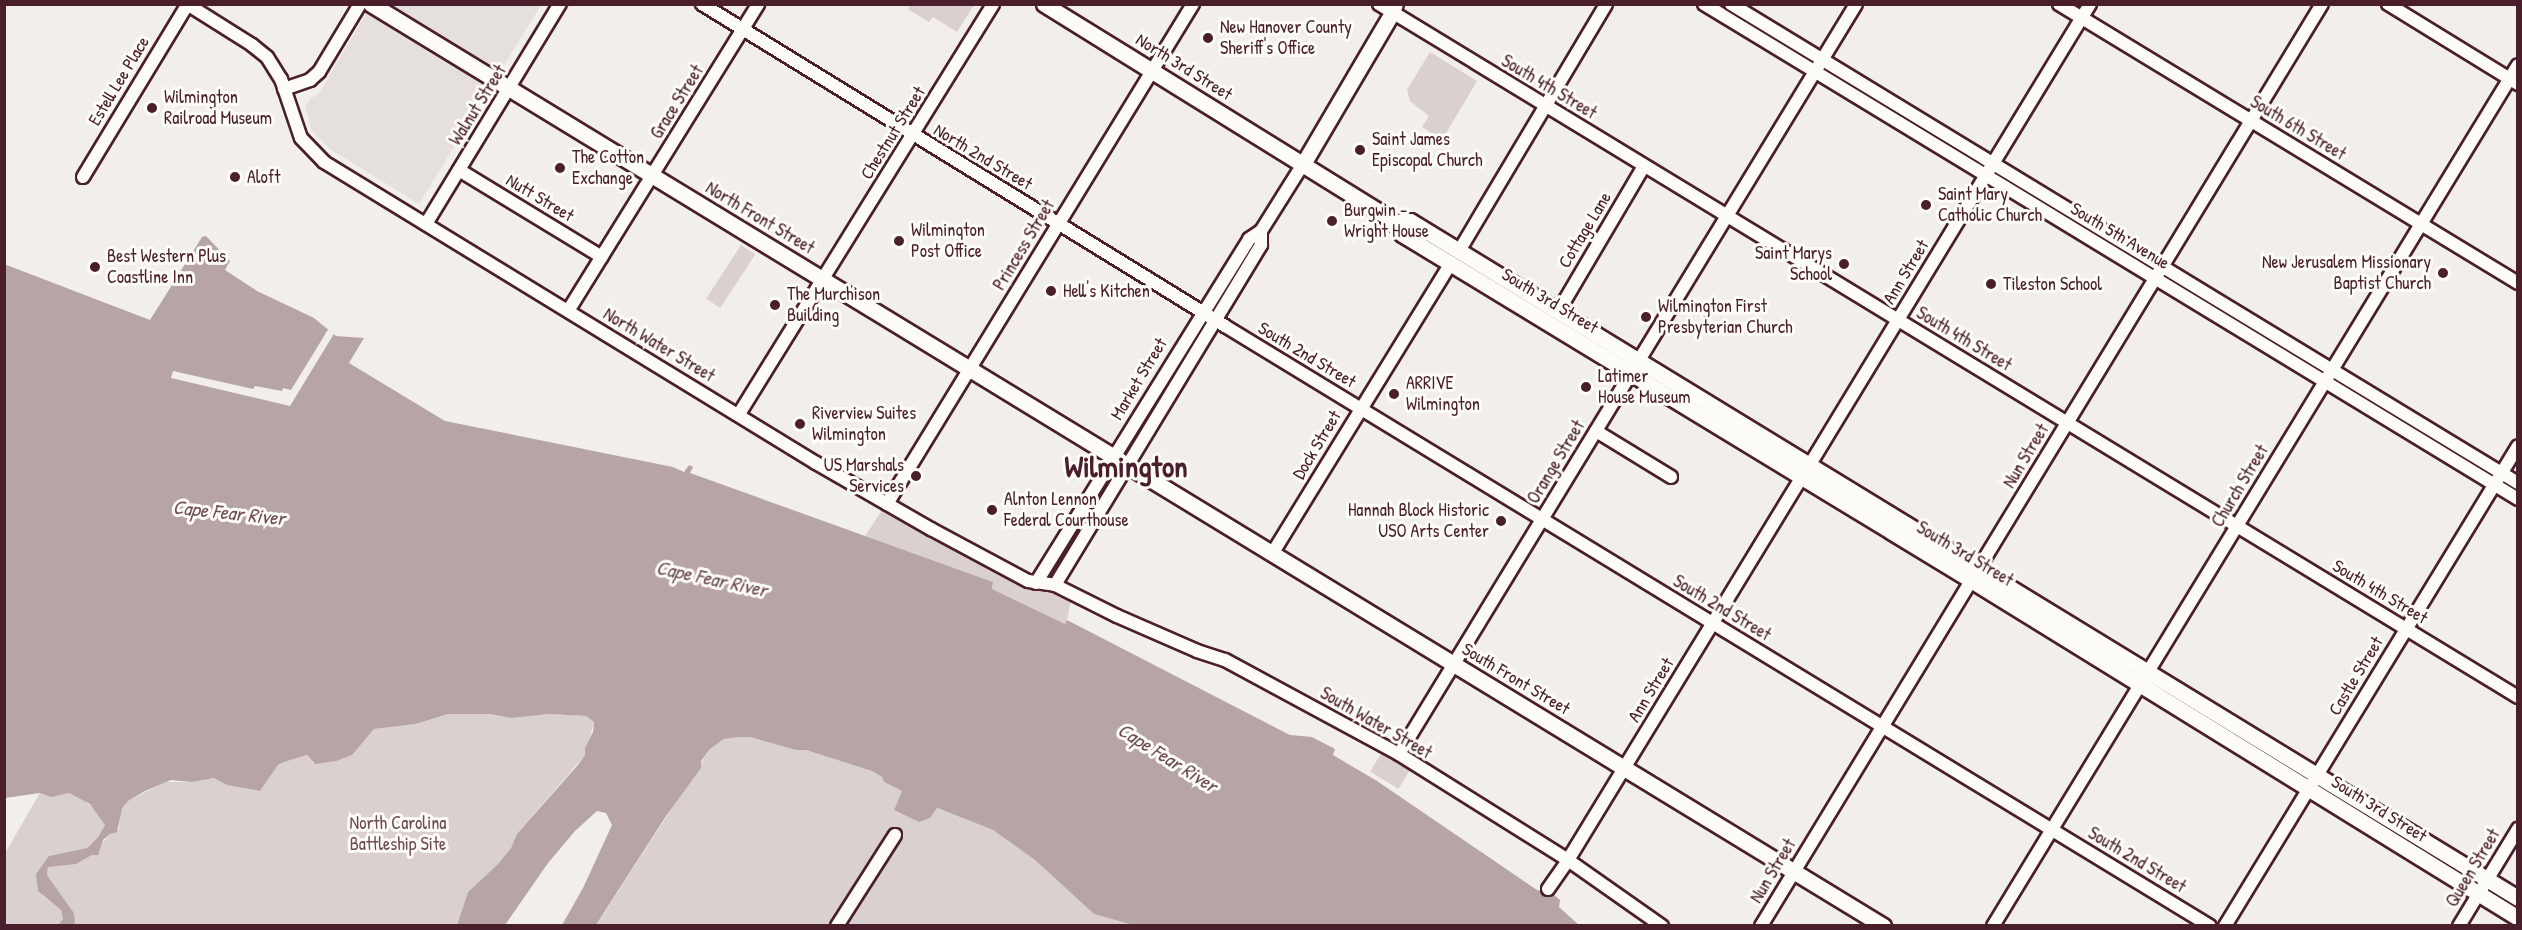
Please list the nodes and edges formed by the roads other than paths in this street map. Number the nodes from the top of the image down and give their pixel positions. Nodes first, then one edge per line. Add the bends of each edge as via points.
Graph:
1 (360, 4) edge
2 (371, 4) edge
3 (560, 4) edge
4 (702, 4) edge
5 (758, 4) edge
6 (993, 4) edge
7 (1044, 4) edge
8 (1193, 4) edge
9 (1406, 4) edge
10 (1606, 4) edge
11 (1704, 4) edge
12 (1731, 4) edge
13 (1856, 4) edge
14 (2059, 4) edge
15 (2090, 4) edge
16 (2322, 4) edge
17 (2388, 4) edge
18 (187, 5) edge
19 (1389, 7) edge
20 (2082, 18) junction
21 (743, 29) junction
22 (1822, 60) junction
23 (2517, 65) edge
24 (1153, 71) junction
25 (1815, 72) junction
26 (2513, 81) edge
27 (284, 89) junction
28 (510, 89) junction
29 (1544, 105) junction
30 (2251, 121) junction
31 (913, 136) junction
32 (1303, 164) junction
33 (1993, 164) junction
34 (1644, 166) junction
35 (459, 170) junction
36 (653, 176) junction
37 (1986, 176) junction
38 (83, 177) dead end
39 (1727, 216) junction
40 (1058, 223) junction
41 (426, 224) junction
42 (2421, 224) junction
43 (1262, 231) junction
44 (602, 257) junction
45 (1455, 257) junction
46 (2162, 267) junction
47 (2155, 279) junction
48 (824, 280) junction
49 (2517, 283) edge
50 (568, 311) junction
51 (1203, 312) junction
52 (1557, 312) junction
53 (1898, 320) junction
54 (1216, 321) junction
55 (1635, 368) junction
56 (970, 369) junction
57 (2332, 370) junction
58 (2325, 382) junction
59 (1360, 409) junction
60 (739, 414) junction
61 (2067, 423) junction
62 (1596, 431) junction
63 (2517, 446) edge
64 (1114, 457) junction
65 (1128, 466) junction
66 (1805, 471) junction
67 (2501, 473) junction
68 (1671, 477) dead end
69 (2517, 483) edge
70 (2494, 485) junction
71 (2517, 499) edge
72 (887, 504) junction
73 (1542, 520) junction
74 (2237, 526) junction
75 (1272, 554) junction
76 (1975, 574) junction
77 (1036, 583) junction
78 (1055, 585) junction
79 (1713, 623) junction
80 (2406, 629) junction
81 (1454, 665) junction
82 (2144, 678) junction
83 (2517, 697) edge
84 (1882, 726) junction
85 (1399, 754) junction
86 (1624, 768) junction
87 (2313, 782) junction
88 (2052, 829) junction
89 (2517, 829) edge
90 (895, 835) dead end
91 (1568, 860) junction
92 (1794, 871) junction
93 (2487, 879) junction
94 (1548, 889) dead end
95 (2478, 894) junction
96 (2517, 898) edge
97 (2517, 918) edge
98 (837, 926) edge
99 (1662, 926) edge
100 (1761, 926) edge
101 (1883, 926) edge
102 (1993, 926) edge
103 (2210, 926) edge
104 (2225, 926) edge
105 (2459, 926) edge

1 - 27 street via 319,72 310,80
2 - 28 main road, North Front Street
3 - 28 street, Walnut Street
4 - 21 street, North 2nd Street
5 - 21 street, Grace Street
6 - 31 street, Chestnut Street
7 - 24 main road, North 3rd Street
8 - 24 street, Princess Street
9 - 19 main road, Market Street
10 - 29 street, Dock Street
11 - 25 street, South 5th Avenue
12 - 22 street, South 5th Avenue
13 - 22 street, Orange Street
14 - 20 street, South 6th Street
15 - 20 street, Ann Street
16 - 30 street, Nun Street
17 - 26 street
18 - 27 street via 260,51 276,69
18 - 38 street, Estell Lee Place
19 - 29 street, South 4th Street
19 - 32 main road, Market Street
20 - 30 street, South 6th Street
20 - 33 street, Ann Street
21 - 31 street, North 2nd Street
21 - 36 street, Grace Street
22 - 25 street, Orange Street
22 - 33 street, South 5th Avenue
23 - 26 street, Church Street
24 - 32 main road, North 3rd Street
24 - 40 street, Princess Street
25 - 37 street, South 5th Avenue
25 - 39 street, Orange Street
26 - 42 street, Church Street
27 - 41 street, North Water Street via 301,138 316,156
28 - 35 street, Walnut Street
28 - 36 main road, North Front Street
29 - 34 street, South 4th Street
29 - 45 street, Dock Street
30 - 42 street, South 6th Street
30 - 46 street, Nun Street
31 - 40 street, North 2nd Street
31 - 48 street, Chestnut Street
32 - 43 street, Market Street
32 - 45 main road, South 3rd Street via 1395,222 1402,234
33 - 37 street, Ann Street
33 - 46 street, South 5th Avenue
34 - 39 street, South 4th Street
34 - 52 street, Cottage Lane
35 - 41 street, Walnut Street
35 - 44 street, Nutt Street
36 - 44 street, Grace Street
36 - 48 main road, North Front Street
37 - 47 street, South 5th Avenue
37 - 53 street, Ann Street
39 - 53 street, South 4th Street
39 - 55 street, Orange Street
40 - 51 street, North 2nd Street
40 - 56 street, Princess Street
41 - 50 street, North Water Street
42 - 49 street, South 6th Street
42 - 57 street, Church Street
43 - 51 street, Market Street via 1249,239
43 - 54 street, Market Street via 1262,245
44 - 50 street, Grace Street
45 - 52 main road, South 3rd Street
45 - 55 main road, South 3rd Street
45 - 59 street, Dock Street
46 - 47 street, Nun Street
46 - 57 street, South 5th Avenue
47 - 58 street, South 5th Avenue
47 - 61 street, Nun Street
48 - 56 main road, North Front Street
48 - 60 street, Chestnut Street
50 - 60 street, North Water Street
51 - 54 street, North 2nd Street
51 - 64 street, Market Street
52 - 55 main road, South 3rd Street
53 - 61 street, South 4th Street
53 - 66 street, Ann Street
54 - 59 street, South 2nd Street
54 - 65 street, Market Street
55 - 62 street, Orange Street
55 - 66 main road, South 3rd Street
56 - 64 main road, North Front Street
56 - 72 street, Princess Street
57 - 58 street, Church Street
57 - 67 street, South 5th Avenue
58 - 70 street, South 5th Avenue
58 - 74 street, Church Street
59 - 73 street, South 2nd Street
59 - 75 street, Dock Street
60 - 72 street, North Water Street
61 - 74 street, South 4th Street
61 - 76 street, Nun Street
62 - 68 street
62 - 73 street, Orange Street
63 - 67 street, Castle Street
64 - 65 main road, North Front Street
64 - 77 street, Market Street
65 - 75 main road, South Front Street
65 - 78 street, Market Street
66 - 76 main road, South 3rd Street
66 - 79 street, Ann Street
67 - 69 street, South 5th Avenue
67 - 70 street, Castle Street
70 - 71 street, South 5th Avenue
70 - 80 street, Castle Street
72 - 77 street, North Water Street
73 - 79 street, South 2nd Street
73 - 81 street, Orange Street
74 - 80 street, South 4th Street
74 - 82 street, Church Street
75 - 81 main road, South Front Street
76 - 82 main road, South 3rd Street
76 - 84 street, Nun Street
77 - 78 street, North Water Street
78 - 85 street, South Water Street via 1117,616 1226,660
79 - 84 street, South 2nd Street
79 - 86 street, Ann Street
80 - 83 street, South 4th Street
80 - 87 street, Castle Street
81 - 85 street, Orange Street
81 - 86 main road, South Front Street
82 - 87 main road, South 3rd Street
82 - 88 street, Church Street
84 - 88 street, South 2nd Street
84 - 92 street, Nun Street
85 - 91 street, South Water Street
86 - 91 street, Ann Street
86 - 92 main road, South Front Street
87 - 93 main road, South 3rd Street
87 - 95 main road, South 3rd Street
87 - 104 street, Castle Street
88 - 102 street, Church Street
88 - 103 street, South 2nd Street
89 - 93 street, Queen Street
90 - 98 street
91 - 94 street, Ann Street
91 - 99 street, South Water Street
92 - 100 street, Nun Street
92 - 101 main road, South Front Street
93 - 95 street, Queen Street
93 - 96 main road, South 3rd Street
95 - 97 main road, South 3rd Street
95 - 105 street, Queen Street

